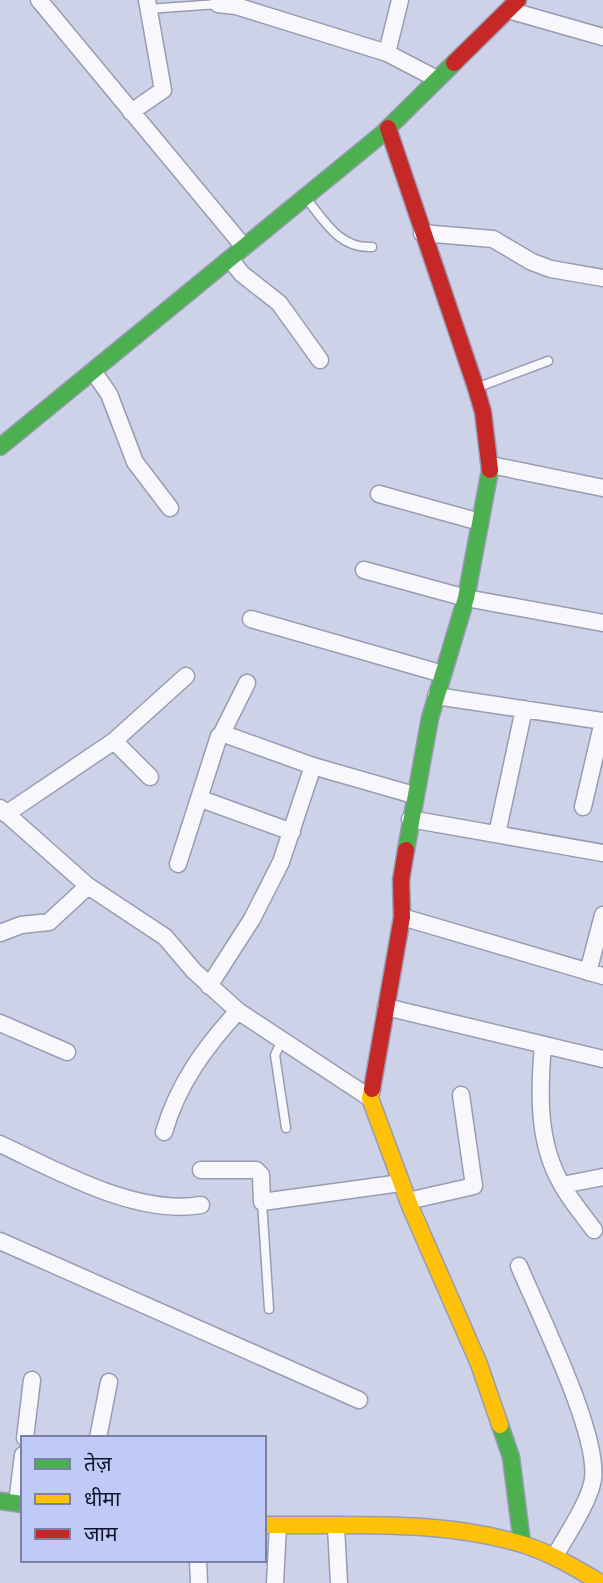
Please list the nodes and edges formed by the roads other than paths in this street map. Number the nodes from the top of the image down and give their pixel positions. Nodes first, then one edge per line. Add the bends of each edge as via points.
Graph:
1 (39, 0) edge
2 (400, 0) edge
3 (147, 4) edge
4 (218, 4) joint
5 (251, 5) edge
6 (513, 5) edge
7 (603, 37) edge
8 (387, 53) junction
9 (437, 79) junction
10 (131, 112) junction
11 (388, 128) junction
12 (305, 197) junction
13 (422, 233) junction
14 (244, 247) junction
15 (372, 247) dead end
16 (230, 259) junction
17 (603, 278) edge
18 (320, 360) dead end
19 (548, 361) dead end
20 (93, 371) junction
21 (476, 388) junction
22 (0, 447) edge
23 (491, 465) junction
24 (603, 488) edge
25 (380, 494) dead end
26 (170, 508) dead end
27 (480, 522) junction
28 (364, 570) dead end
29 (466, 598) junction
30 (251, 619) dead end
31 (603, 623) edge
32 (443, 674) junction
33 (186, 676) dead end
34 (247, 682) dead end
35 (436, 696) junction
36 (524, 709) junction
37 (603, 721) edge
38 (221, 734) junction
39 (114, 741) junction
40 (313, 766) junction
41 (150, 777) dead end
42 (414, 795) junction
43 (201, 799) junction
44 (583, 807) dead end
45 (3, 811) edge
46 (410, 818) junction
47 (292, 832) junction
48 (497, 834) junction
49 (603, 853) edge
50 (178, 864) dead end
51 (88, 886) junction
52 (603, 915) edge
53 (402, 916) junction
54 (0, 933) edge
55 (595, 974) edge
56 (209, 986) junction
57 (386, 1007) junction
58 (238, 1011) junction
59 (0, 1023) edge
60 (282, 1040) junction
61 (543, 1045) junction
62 (67, 1052) dead end
63 (603, 1059) edge
64 (461, 1095) dead end
65 (370, 1098) junction
66 (286, 1129) dead end
67 (164, 1132) dead end
68 (0, 1144) edge
69 (201, 1170) dead end
70 (603, 1177) edge
71 (401, 1183) junction
72 (562, 1185) junction
73 (408, 1201) junction
74 (262, 1202) junction
75 (201, 1205) dead end
76 (594, 1230) dead end
77 (0, 1241) edge
78 (519, 1266) dead end
79 (269, 1309) dead end
80 (32, 1380) dead end
81 (109, 1382) dead end
82 (359, 1400) dead end
83 (25, 1436) edge
84 (98, 1436) edge
85 (0, 1501) edge
86 (20, 1504) edge
87 (271, 1525) edge
88 (337, 1527) junction
89 (522, 1542) junction
90 (555, 1556) junction
91 (198, 1562) edge
92 (199, 1583) edge
93 (275, 1583) edge
94 (339, 1583) edge
95 (601, 1583) edge

1 - 10 street
2 - 8 street
3 - 4 lane
3 - 10 street via 163,90
4 - 5 street
5 - 8 street
6 - 7 street
6 - 9 street
8 - 9 street
9 - 11 street
10 - 14 street
11 - 12 street
11 - 13 street
12 - 14 street
12 - 15 lane via 344,242
13 - 17 street via 493,239 551,269
13 - 21 street
14 - 16 street
16 - 18 street via 279,303
16 - 20 street
19 - 21 lane
20 - 22 street
20 - 26 street via 109,394 135,462
21 - 23 street
23 - 24 street
23 - 27 street
25 - 27 street
27 - 29 street
28 - 29 street
29 - 31 street
29 - 32 street
30 - 32 street
32 - 35 street
33 - 39 street
34 - 38 street
35 - 36 street
35 - 42 street
36 - 37 street
36 - 48 street
37 - 44 street
38 - 40 street
38 - 43 street
39 - 41 street
39 - 45 street
40 - 42 street
40 - 47 street
42 - 46 street
43 - 47 street
43 - 50 street
45 - 51 street
46 - 48 street
46 - 53 street via 401,880
47 - 56 street via 252,919
48 - 49 street
51 - 54 street via 49,922
51 - 56 street via 165,937
52 - 55 street
53 - 55 street
53 - 57 street
56 - 58 street
57 - 61 street
57 - 65 street
58 - 60 street
58 - 67 street via 188,1074
59 - 62 street
60 - 65 street
60 - 66 lane via 275,1055
61 - 63 street
61 - 72 street via 542,1114 551,1162
64 - 73 street via 474,1186
65 - 71 street
68 - 75 street via 92,1187 178,1209
69 - 74 street via 256,1170 261,1175
70 - 72 street
71 - 73 street
71 - 74 street
72 - 76 street
73 - 89 street via 479,1364 511,1457
74 - 79 lane
77 - 82 street
78 - 90 street via 593,1453 591,1488
80 - 83 street
81 - 84 street
85 - 86 street
87 - 88 street
87 - 93 street
88 - 89 street via 417,1529
88 - 94 street
89 - 90 street
90 - 95 street
91 - 92 street

